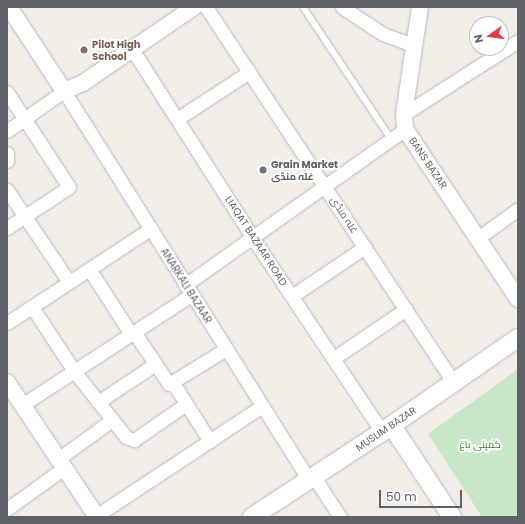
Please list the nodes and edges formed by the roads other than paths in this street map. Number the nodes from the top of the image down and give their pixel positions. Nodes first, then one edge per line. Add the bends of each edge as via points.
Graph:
1 (9, 7) edge
2 (194, 7) edge
3 (206, 7) edge
4 (303, 7) edge
5 (342, 7) edge
6 (420, 7) edge
7 (518, 41) edge
8 (414, 45) junction
9 (132, 49) junction
10 (248, 72) junction
11 (64, 91) junction
12 (7, 92) edge
13 (24, 118) junction
14 (177, 119) junction
15 (404, 121) junction
16 (7, 130) edge
17 (391, 139) junction
18 (7, 153) edge
19 (7, 161) edge
20 (326, 186) junction
21 (7, 190) edge
22 (518, 209) edge
23 (25, 216) junction
24 (7, 228) edge
25 (150, 229) junction
26 (252, 237) junction
27 (478, 238) junction
28 (365, 246) junction
29 (89, 269) junction
30 (69, 282) junction
31 (188, 290) junction
32 (292, 296) junction
33 (518, 299) edge
34 (32, 307) junction
35 (406, 309) junction
36 (7, 323) edge
37 (132, 333) junction
38 (518, 338) edge
39 (226, 349) junction
40 (334, 358) junction
41 (154, 365) junction
42 (74, 371) junction
43 (7, 382) edge
44 (173, 383) junction
45 (454, 384) junction
46 (15, 401) edge
47 (98, 402) junction
48 (186, 404) junction
49 (262, 406) junction
50 (112, 420) junction
51 (387, 429) junction
52 (210, 441) junction
53 (61, 464) junction
54 (311, 478) junction
55 (7, 509) edge
56 (96, 516) edge
57 (256, 516) edge
58 (340, 517) edge
59 (452, 517) edge

1 - 11 street
2 - 9 street
3 - 10 street, غلہ منڈی
4 - 17 lane
5 - 8 street via 383,34
6 - 8 street
7 - 15 street
8 - 15 street
9 - 11 street via 82,83
9 - 14 street, LIAQAT BAZAAR ROAD
10 - 14 street
10 - 20 street, غلہ منڈی
11 - 13 street
11 - 25 street, ANARKALI BAZAAR
12 - 13 street
13 - 16 street
13 - 23 street via 69,187
14 - 26 street, LIAQAT BAZAAR ROAD
15 - 17 street
15 - 27 street, BANS BAZAR
17 - 20 street
18 - 19 street
20 - 26 street
20 - 28 street, غلہ منڈی
21 - 23 street
22 - 27 street
23 - 24 street
23 - 30 street
25 - 29 street
25 - 31 street, ANARKALI BAZAAR
26 - 31 street
26 - 32 street, LIAQAT BAZAAR ROAD
27 - 33 street, BANS BAZAR
28 - 32 street
28 - 35 street, غلہ منڈی
29 - 30 street
29 - 37 street
30 - 34 street
31 - 37 street
31 - 39 street, ANARKALI BAZAAR
32 - 40 street, LIAQAT BAZAAR ROAD
34 - 36 street
34 - 42 street
35 - 40 street
35 - 45 street, غلہ منڈی
37 - 41 street
37 - 42 street
38 - 45 main road, MUSLIM BAZAR
39 - 44 street
39 - 49 street, ANARKALI BAZAAR
40 - 51 street, LIAQAT BAZAAR ROAD
41 - 44 street via 166,382
41 - 47 street
42 - 46 street
42 - 47 street
43 - 46 street
44 - 48 street
45 - 51 main road, MUSLIM BAZAR
46 - 53 street
47 - 50 street
48 - 50 street via 134,440 126,438
48 - 52 street
49 - 52 street
49 - 54 street, ANARKALI BAZAAR
50 - 53 street
51 - 54 main road, MUSLIM BAZAR
51 - 59 main road, LIAQAT BAZAAR ROAD
52 - 56 street
53 - 55 street
53 - 56 street
54 - 57 main road, MUSLIM BAZAR
54 - 58 street, ANARKALI BAZAAR

